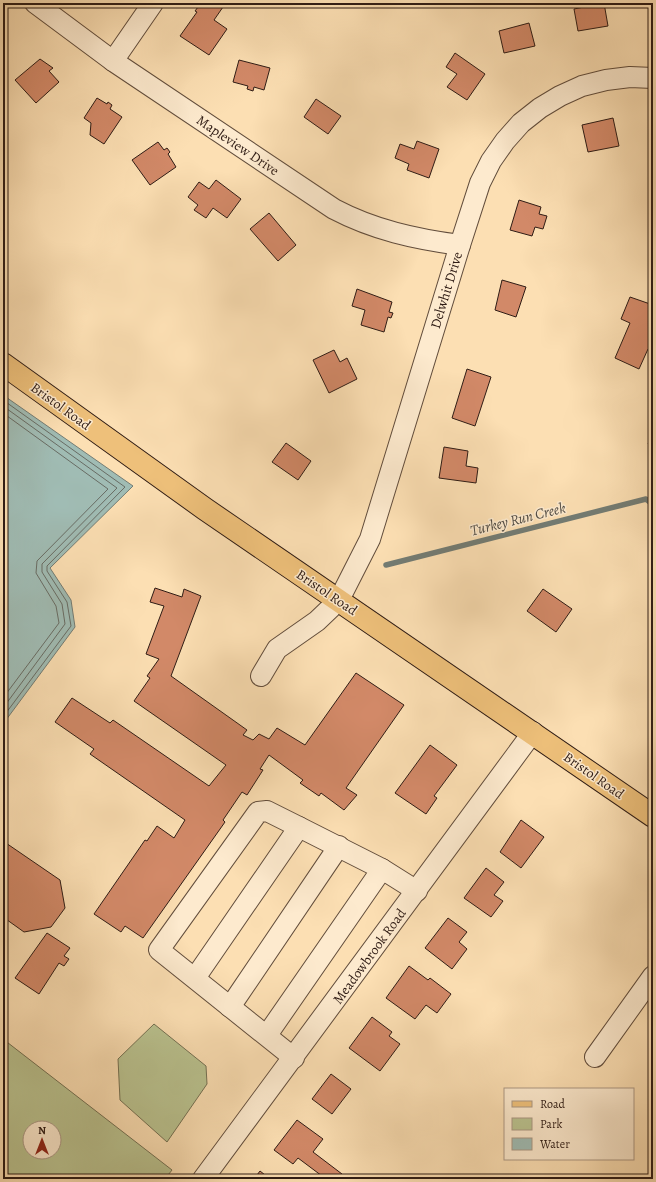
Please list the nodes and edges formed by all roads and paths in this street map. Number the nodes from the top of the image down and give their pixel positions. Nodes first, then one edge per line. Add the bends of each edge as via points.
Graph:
1 (35, 3) edge
2 (153, 3) edge
3 (113, 61) junction
4 (653, 78) edge
5 (460, 245) junction
6 (3, 364) edge
7 (339, 600) junction
8 (261, 676) dead end
9 (533, 732) junction
10 (653, 816) edge
11 (299, 826) junction
12 (339, 846) junction
13 (382, 869) junction
14 (417, 891) junction
15 (653, 976) edge
16 (195, 978) junction
17 (230, 1007) junction
18 (266, 1035) junction
19 (595, 1057) dead end
20 (294, 1058) junction
21 (203, 1179) edge

1 - 3 street, Mapleview Drive
2 - 3 street
3 - 5 street, Mapleview Drive via 345,215 386,232
4 - 5 street, Delwhit Drive via 630,77 582,86 540,108 521,124 505,141 483,177
5 - 7 street, Delwhit Drive via 370,539
6 - 7 main road, Bristol Road via 205,509
7 - 8 street, Delwhit Drive via 317,621 277,650
7 - 9 main road, Bristol Road
9 - 10 main road, Bristol Road
9 - 14 street, Meadowbrook Road
11 - 12 street
11 - 16 street
11 - 16 street via 267,811 258,812 159,950
12 - 13 street
12 - 17 street
13 - 14 street
13 - 18 street
14 - 20 street, Meadowbrook Road
15 - 19 street
16 - 17 street
17 - 18 street
18 - 20 street
20 - 21 street, Meadowbrook Road

